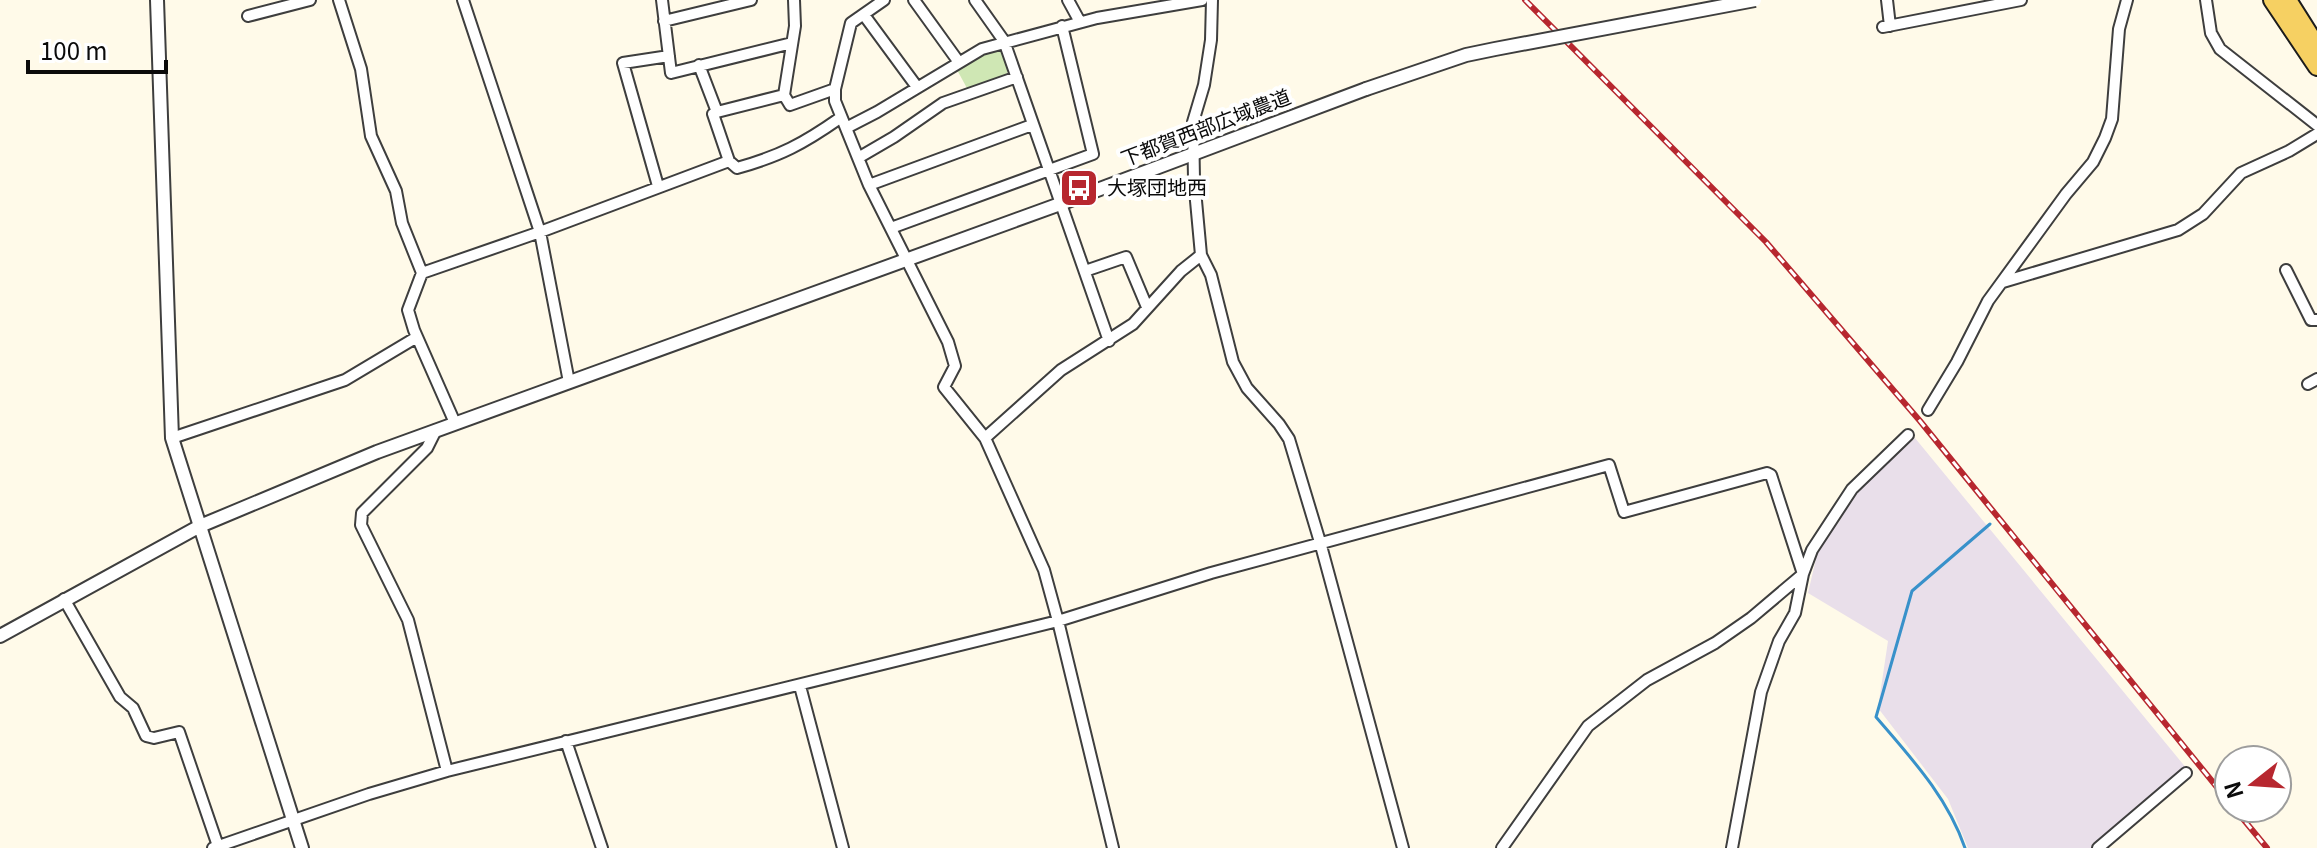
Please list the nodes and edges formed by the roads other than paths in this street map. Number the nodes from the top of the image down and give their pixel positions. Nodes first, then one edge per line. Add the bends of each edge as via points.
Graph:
1 (157, 0) edge
2 (310, 0) edge
3 (339, 0) edge
4 (463, 0) edge
5 (662, 0) edge
6 (751, 0) edge
7 (794, 0) edge
8 (884, 0) edge
9 (914, 0) edge
10 (975, 0) edge
11 (1068, 0) edge
12 (1202, 0) edge
13 (1212, 0) edge
14 (1755, 0) edge
15 (1887, 0) edge
16 (2021, 0) edge
17 (2127, 0) edge
18 (2206, 0) edge
19 (2272, 0) edge
20 (2288, 0) edge
21 (864, 15) junction
22 (248, 16) dead end
23 (664, 21) junction
24 (1080, 22) junction
25 (1062, 26) junction
26 (1004, 41) junction
27 (792, 43) junction
28 (2317, 46) edge
29 (669, 56) junction
30 (958, 61) junction
31 (699, 65) junction
32 (2317, 67) edge
33 (1017, 77) junction
34 (917, 87) junction
35 (835, 89) junction
36 (784, 95) junction
37 (717, 112) junction
38 (843, 123) junction
39 (1032, 125) junction
40 (2317, 125) edge
41 (2317, 134) edge
42 (1193, 154) junction
43 (858, 158) junction
44 (729, 161) junction
45 (1048, 170) junction
46 (869, 185) junction
47 (658, 186) junction
48 (1060, 204) junction
49 (891, 228) junction
50 (540, 232) junction
51 (1201, 255) junction
52 (906, 259) junction
53 (2286, 270) dead end
54 (1085, 271) junction
55 (422, 273) junction
56 (2003, 282) junction
57 (1147, 307) junction
58 (2317, 320) edge
59 (417, 337) junction
60 (1109, 341) junction
61 (569, 382) junction
62 (1928, 410) dead end
63 (455, 423) junction
64 (436, 430) junction
65 (1908, 435) dead end
66 (172, 438) junction
67 (985, 438) junction
68 (200, 526) junction
69 (1320, 542) junction
70 (1803, 574) junction
71 (64, 599) junction
72 (1058, 621) junction
73 (0, 636) edge
74 (800, 686) junction
75 (566, 741) junction
76 (447, 771) junction
77 (2186, 773) dead end
78 (294, 821) junction
79 (216, 847) edge
80 (302, 848) edge
81 (602, 848) edge
82 (843, 848) edge
83 (1113, 848) edge
84 (1403, 848) edge
85 (1502, 848) edge
86 (1732, 848) edge
87 (2098, 848) edge

1 - 66 street
2 - 22 street
3 - 55 street via 361,69 371,136 396,191
4 - 50 street
5 - 23 street
6 - 23 street
7 - 27 street
8 - 21 street
9 - 30 street
10 - 26 street
11 - 24 street
12 - 24 street
13 - 42 street
14 - 42 street, 下都賀西部広域農道, bridge via 1480,52
15 - 16 street via 1886,27
17 - 56 street via 2105,138 2093,162
18 - 40 street via 2211,33 2220,49
19 - 32 main road
20 - 28 main road
21 - 34 street
21 - 35 street via 851,23
23 - 29 street
24 - 25 street
25 - 26 street
25 - 45 street via 1093,154
26 - 30 street
26 - 33 street
27 - 31 street
27 - 36 street
29 - 31 street via 671,73
29 - 47 street via 623,63
30 - 34 street
31 - 37 street
33 - 39 street
33 - 43 street via 943,103
34 - 38 street
35 - 36 street via 790,105
35 - 38 street
36 - 37 street
37 - 44 street via 713,114
38 - 43 street
38 - 44 street via 774,158 737,168
39 - 45 street
39 - 46 street
41 - 56 street via 2241,173 2203,214 2178,230
42 - 48 street, 下都賀西部広域農道
42 - 51 street
43 - 46 street
44 - 47 street
45 - 48 street
45 - 49 street
46 - 49 street
47 - 50 street
48 - 52 street, 下都賀西部広域農道
48 - 54 street
49 - 52 street
50 - 55 street
50 - 61 street
51 - 57 street
51 - 69 street via 1233,362 1289,439
52 - 61 street, 下都賀西部広域農道
52 - 67 street via 948,342 955,366 944,387
53 - 58 street via 2311,320
54 - 57 street via 1126,257
54 - 60 street
55 - 59 street via 408,310
56 - 62 street
57 - 60 street
59 - 63 street
59 - 66 street via 345,380
60 - 67 street via 1061,370
61 - 63 street, 下都賀西部広域農道
63 - 64 street, 下都賀西部広域農道
64 - 68 street, 下都賀西部広域農道
64 - 76 street via 427,448 362,513 361,525 408,620
65 - 70 street via 1852,489 1812,550
66 - 68 street
67 - 72 street via 1044,570
68 - 71 street, 下都賀西部広域農道
68 - 78 street
69 - 70 street via 1609,465 1624,512 1764,472 1771,475
69 - 72 street
69 - 84 street
70 - 85 street via 1751,618 1647,680 1588,726
70 - 86 street via 1795,613 1761,692
71 - 73 street, 下都賀西部広域農道
71 - 79 street via 146,736 179,732
72 - 74 street
72 - 83 street
74 - 75 street
74 - 82 street
75 - 76 street
75 - 81 street
76 - 78 street
77 - 87 street
78 - 79 street
78 - 80 street

